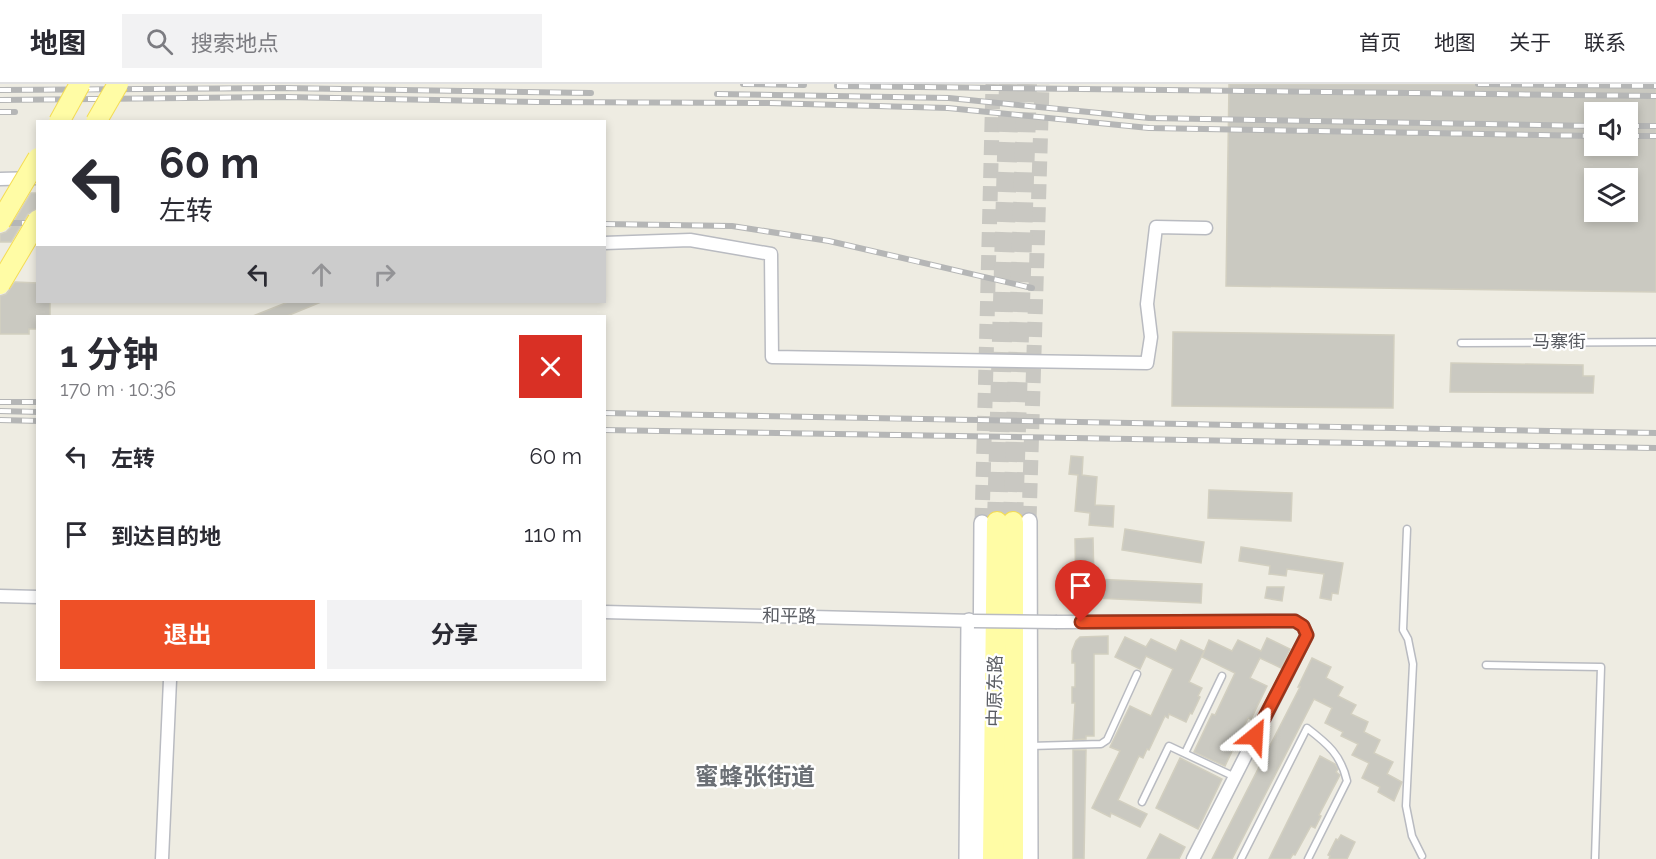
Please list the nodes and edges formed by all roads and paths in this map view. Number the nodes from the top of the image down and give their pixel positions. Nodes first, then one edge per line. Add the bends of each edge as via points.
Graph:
1 (81, 84) edge
2 (118, 84) edge
3 (60, 120) edge
4 (97, 120) edge
5 (36, 161) edge
6 (36, 178) edge
7 (0, 179) edge
8 (0, 222) edge
9 (36, 223) edge
10 (1206, 228) dead end
11 (606, 243) edge
12 (0, 284) edge
13 (1656, 342) edge
14 (1461, 343) dead end
15 (1005, 522) junction
16 (1407, 529) dead end
17 (0, 596) edge
18 (36, 597) edge
19 (606, 612) edge
20 (971, 621) junction
21 (1486, 665) dead end
22 (1137, 674) dead end
23 (1222, 676) dead end
24 (170, 681) edge
25 (1029, 746) junction
26 (1185, 753) junction
27 (1234, 777) junction
28 (1142, 802) dead end
29 (1422, 856) dead end
30 (162, 859) edge
31 (967, 859) edge
32 (980, 859) edge
33 (993, 859) edge
34 (1013, 859) edge
35 (1030, 859) edge
36 (1193, 859) edge
37 (1241, 859) edge
38 (1308, 859) edge
39 (1595, 859) edge

1 - 3 main road, bridge
2 - 4 main road, bridge
5 - 8 main road, bridge
6 - 7 street
9 - 12 main road, bridge
10 - 11 street via 1155,227 1147,304 1151,337 1147,363 772,357 771,254 690,240
13 - 14 lane, 马寨街
15 - 25 street
15 - 32 street
15 - 33 main road, 中原东路
15 - 34 main road, 中原东路
16 - 29 lane via 1403,630 1417,664 1406,806 1412,836
17 - 18 street
19 - 20 street, 和平路
20 - 27 street, 和平路, bridge via 1295,621 1307,635
20 - 31 street
21 - 39 lane via 1600,667
22 - 25 lane via 1107,740 1101,744
23 - 26 lane
24 - 30 street
25 - 35 street
26 - 27 lane
26 - 28 lane via 1169,746
27 - 36 street
37 - 38 lane via 1307,728 1328,744 1344,765 1347,781

